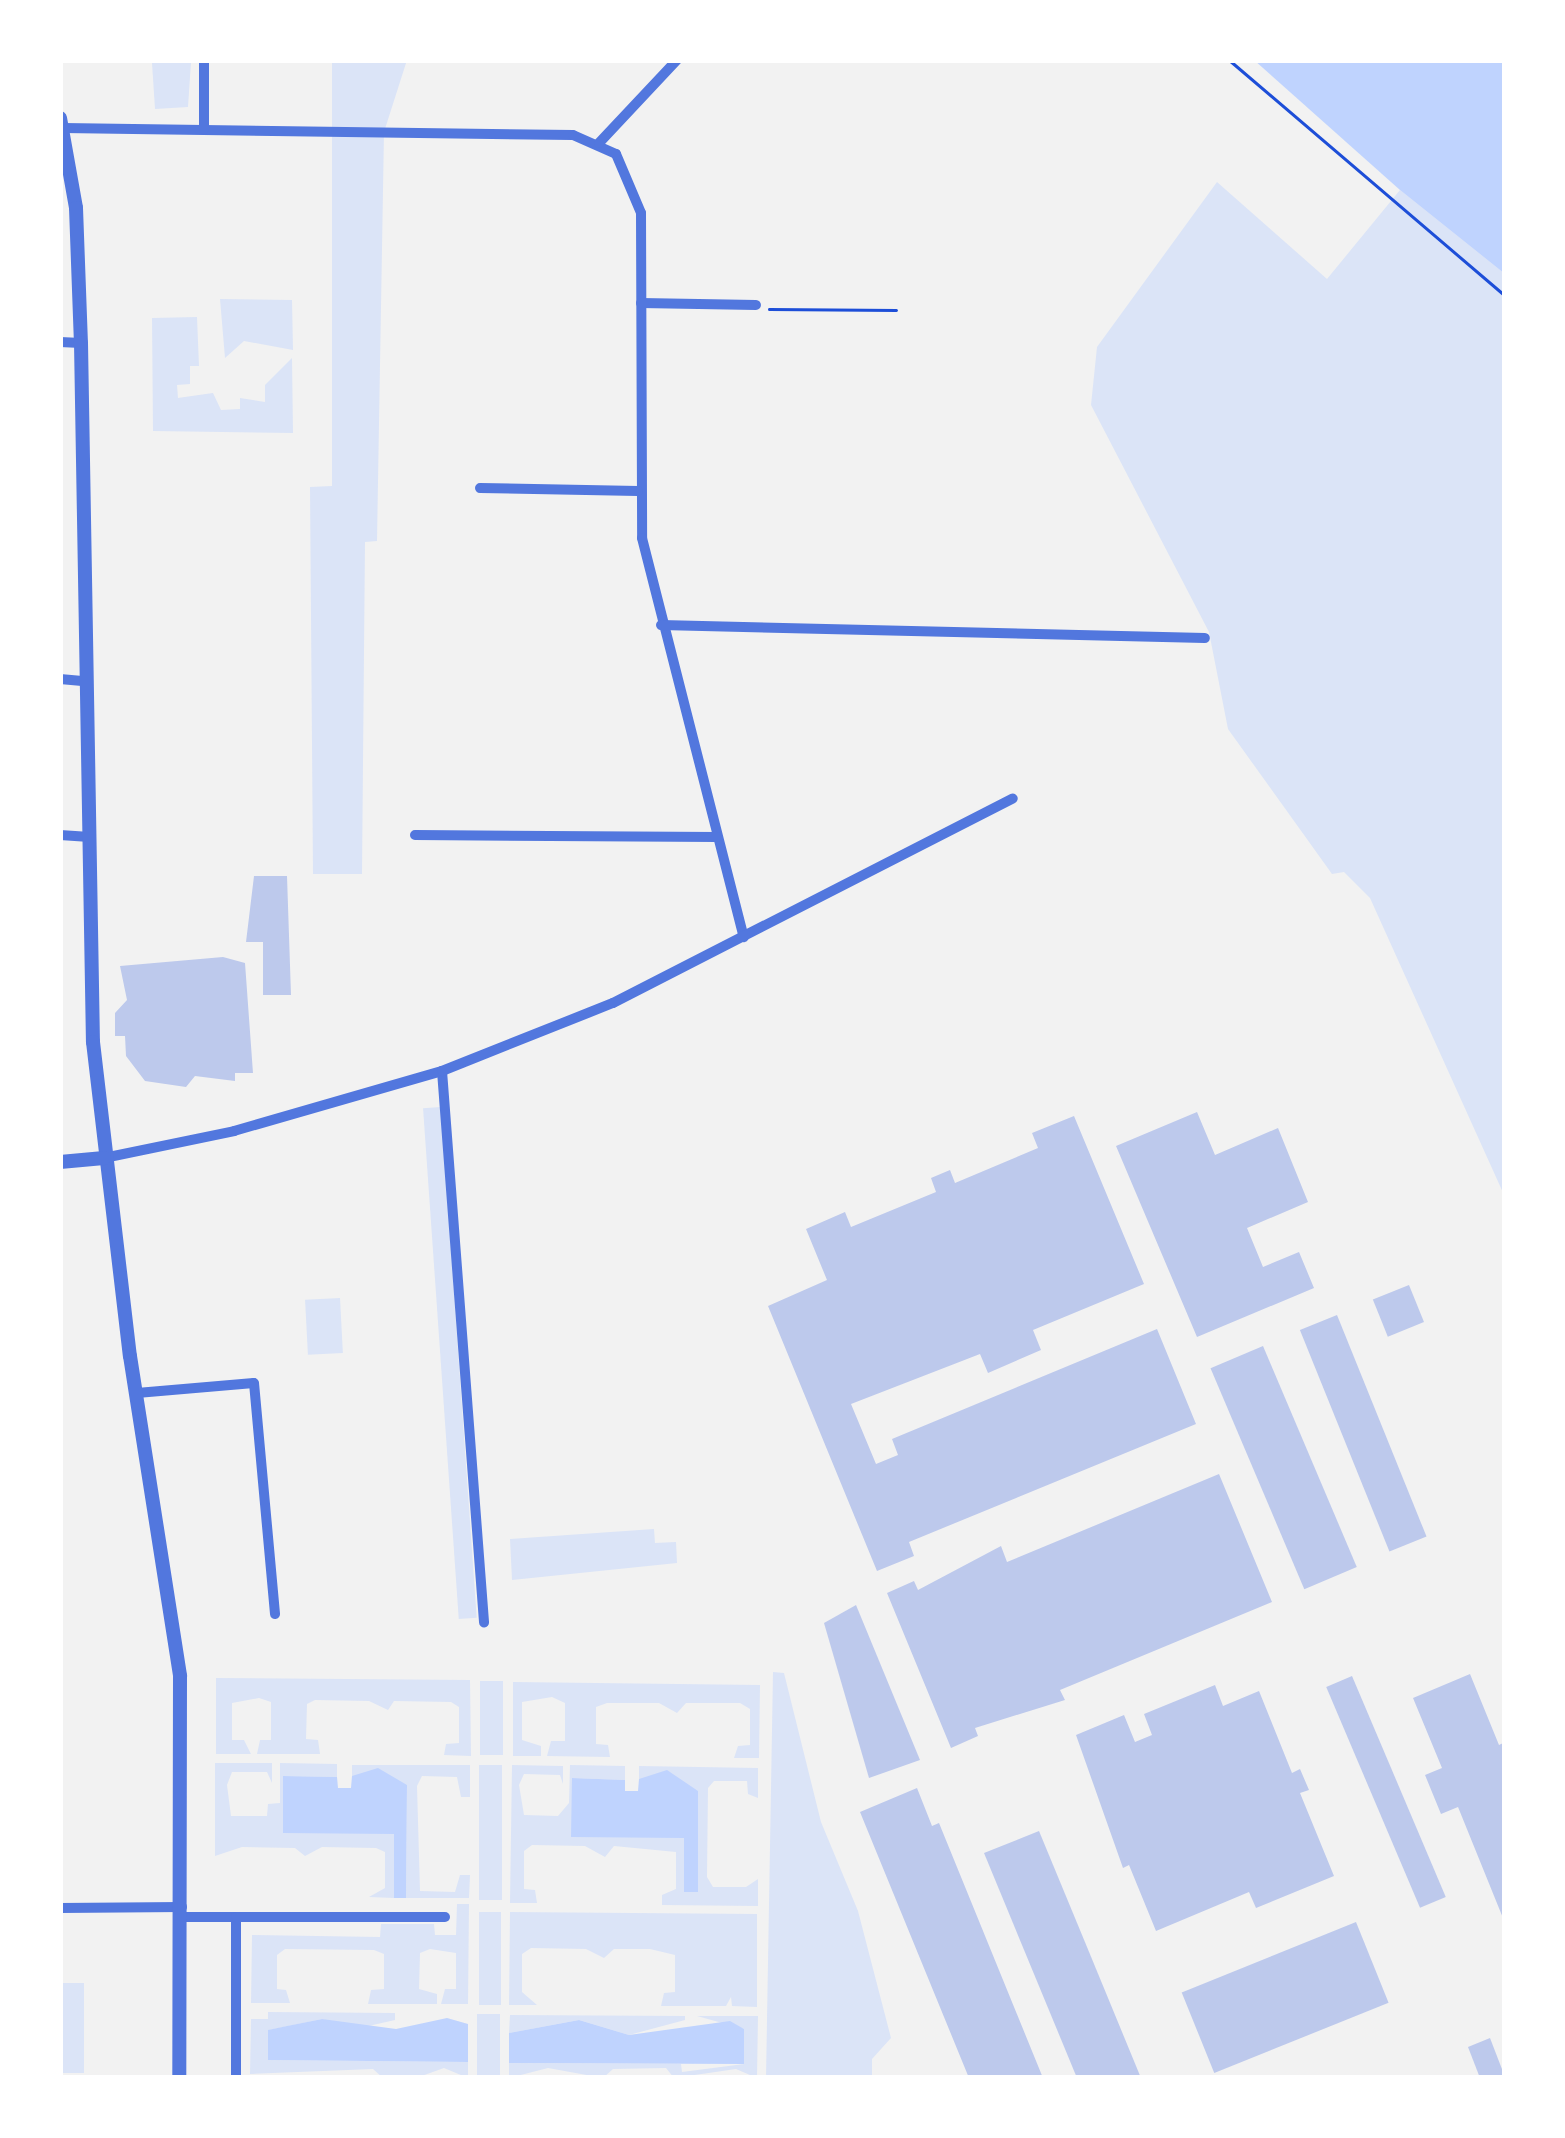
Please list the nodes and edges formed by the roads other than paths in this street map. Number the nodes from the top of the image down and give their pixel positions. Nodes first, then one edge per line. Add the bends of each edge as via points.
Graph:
1 (204, 60) edge
2 (677, 60) edge
3 (61, 123) edge
4 (204, 129) junction
5 (599, 143) junction
6 (641, 303) junction
7 (757, 305) road end
8 (60, 342) edge
9 (81, 343) junction
10 (480, 488) dead end
11 (638, 491) junction
12 (661, 626) junction
13 (1205, 638) dead end
14 (60, 679) edge
15 (85, 681) junction
16 (1012, 797) dead end
17 (60, 835) edge
18 (415, 835) dead end
19 (86, 837) junction
20 (718, 837) junction
21 (744, 938) junction
22 (442, 1071) junction
23 (104, 1158) junction
24 (60, 1162) edge
25 (136, 1393) junction
26 (274, 1614) dead end
27 (484, 1622) dead end
28 (60, 1908) edge
29 (182, 1912) junction
30 (445, 1916) dead end
31 (236, 1917) junction
32 (179, 2078) edge
33 (236, 2078) edge

1 - 4 street
2 - 5 street
3 - 4 street
3 - 9 street via 76,208
4 - 5 street via 573,135
5 - 6 street via 616,154 638,190
6 - 7 street
6 - 11 street
8 - 9 street
9 - 15 street
10 - 11 street
11 - 12 street
12 - 13 street
12 - 20 street
14 - 15 street
15 - 19 street
16 - 21 street
17 - 19 street
18 - 20 street
19 - 23 street
20 - 21 street
21 - 22 street via 613,1003
22 - 23 street via 234,1131
22 - 27 street
23 - 24 street
23 - 25 street
25 - 26 street via 254,1383
25 - 29 street via 179,1661
28 - 29 street
29 - 31 street
29 - 32 street
30 - 31 street
31 - 33 street

